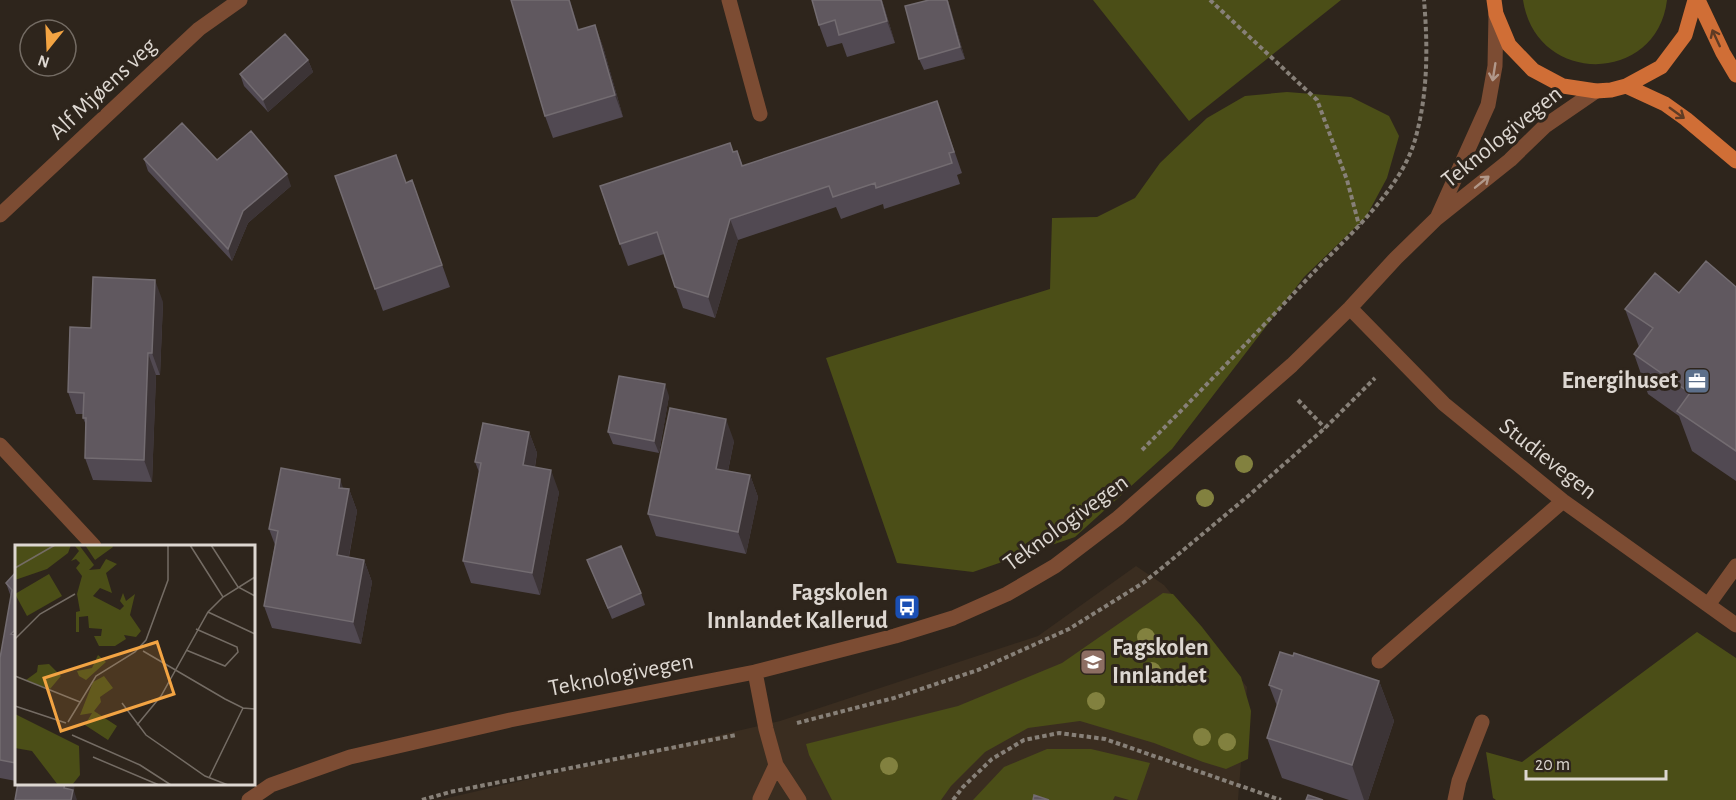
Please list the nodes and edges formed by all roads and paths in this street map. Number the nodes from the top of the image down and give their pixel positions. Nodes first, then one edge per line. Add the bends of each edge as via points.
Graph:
1 (240, 0) edge
2 (729, 0) edge
3 (1210, 0) edge
4 (1424, 0) edge
5 (1696, 0) edge
6 (1495, 7) edge
7 (1736, 75) edge
8 (1626, 86) junction
9 (1596, 91) junction
10 (760, 114) dead end
11 (1736, 161) edge
12 (0, 215) edge
13 (1436, 219) junction
14 (1359, 225) junction
15 (1350, 308) junction
16 (1396, 356) junction
17 (1298, 400) dead end
18 (1325, 428) junction
19 (0, 446) edge
20 (1138, 454) dead end
21 (1563, 501) junction
22 (93, 545) edge
23 (1736, 566) edge
24 (1708, 605) junction
25 (1736, 625) edge
26 (1379, 661) dead end
27 (754, 672) junction
28 (1482, 722) dead end
29 (766, 729) junction
30 (776, 765) junction
31 (760, 799) edge
32 (249, 800) edge
33 (422, 800) edge
34 (799, 800) edge
35 (952, 800) edge
36 (1281, 800) edge
37 (1455, 800) edge

1 - 12 street, Alf Mjøens veg via 199,29
2 - 10 street
3 - 14 path via 1317,100
4 - 14 path via 1425,90 1414,141 1397,180
7 -> 5 main road
5 - 8 main road via 1685,35 1661,67
6 - 9 main road via 1509,45 1533,70 1563,86
6 -> 13 street, Teknologivegen via 1495,66 1488,105
8 - 9 main road
8 -> 11 main road via 1665,104
13 -> 9 street, Teknologivegen via 1510,160 1545,126
13 - 15 street, Teknologivegen
14 - 20 path
15 - 16 street, Studievegen
15 - 27 street, Teknologivegen via 1292,365 1118,518 1054,566 1007,594 954,618
16 - 18 path
16 - 21 street, Studievegen via 1443,404
17 - 18 path
18 - 29 path via 1143,583 1069,629 998,662 904,695
19 - 22 street
21 - 24 street, Studievegen
21 - 26 street
23 - 24 street
24 - 25 street, Studievegen
27 - 29 street
27 - 32 street, Teknologivegen via 510,720 350,757 271,785
28 - 37 street
29 - 30 street
29 - 33 path
30 - 31 street
30 - 34 street
35 - 36 path via 992,759 1024,740 1059,733 1105,739

